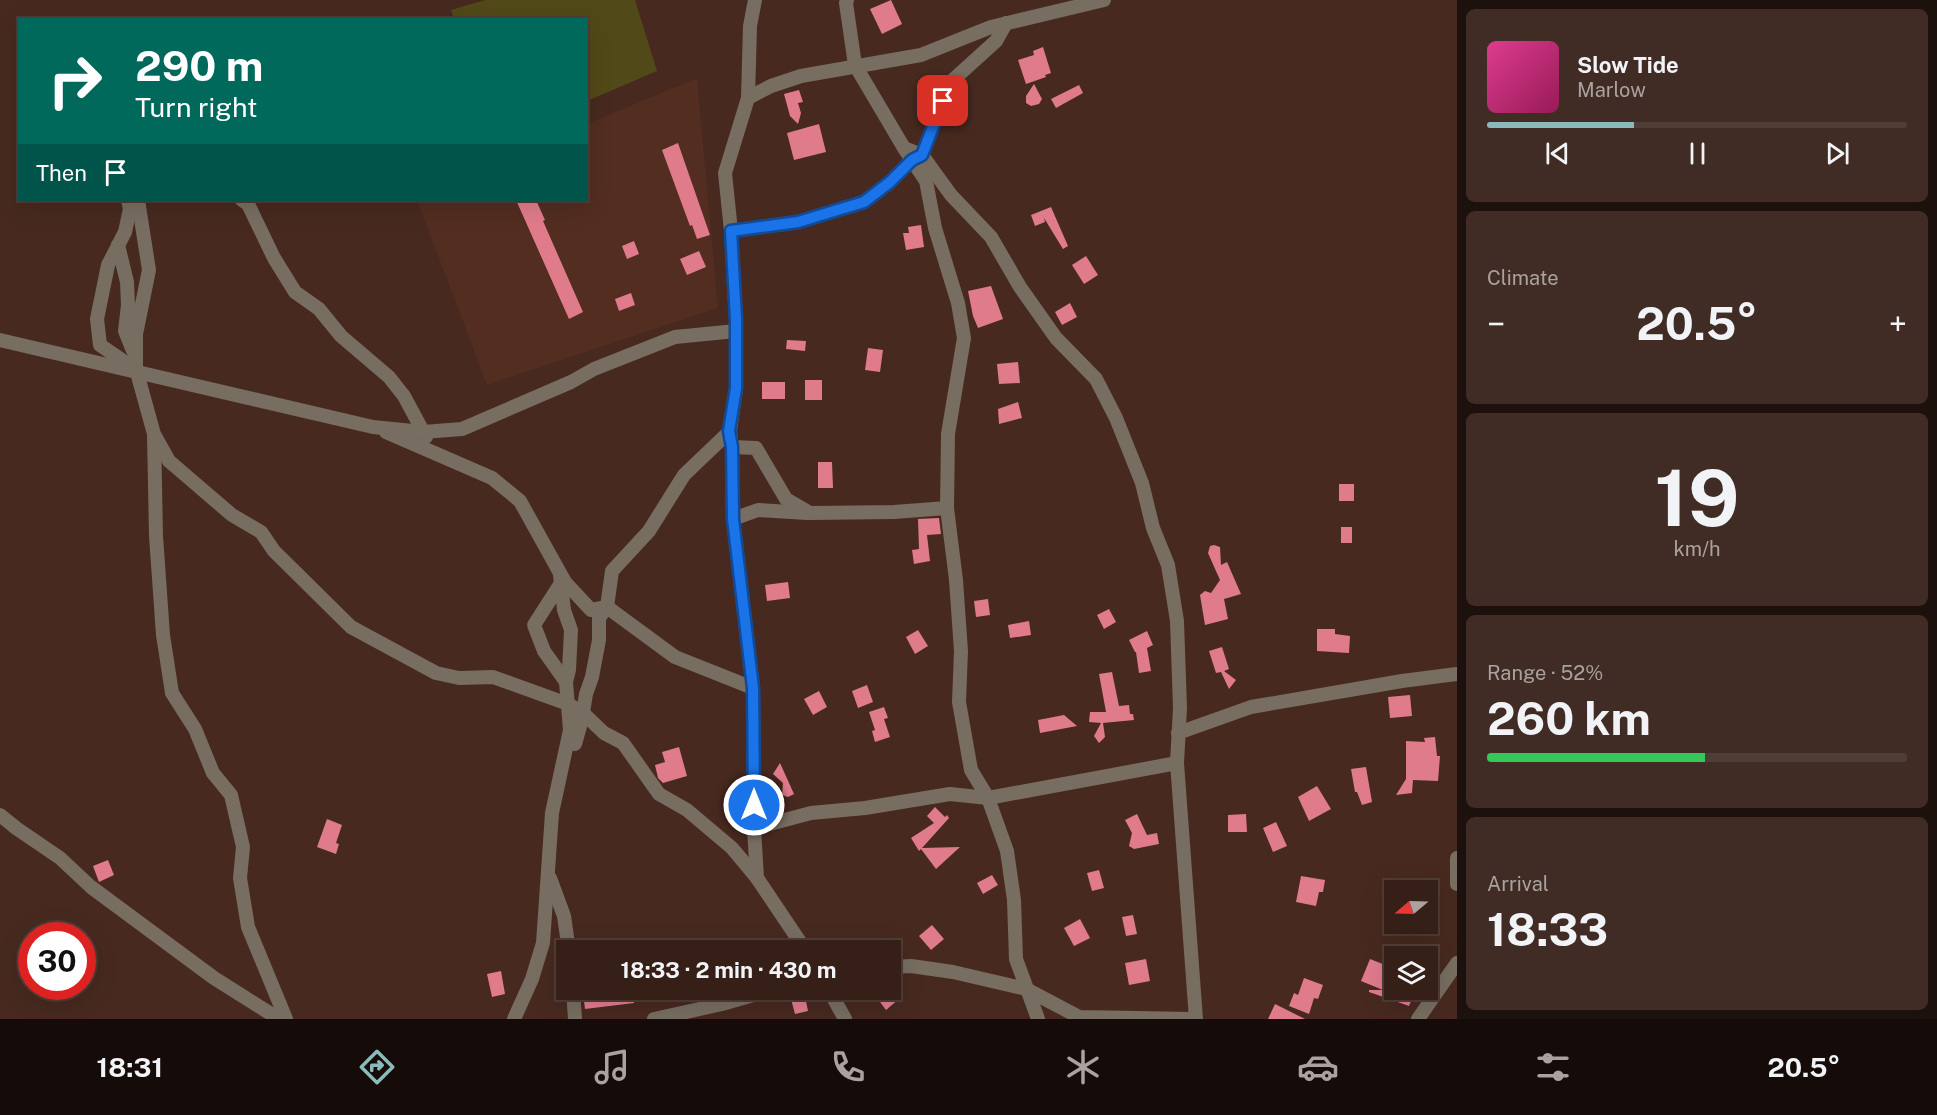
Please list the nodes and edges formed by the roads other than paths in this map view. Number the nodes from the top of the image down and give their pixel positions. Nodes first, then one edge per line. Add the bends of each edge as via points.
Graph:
1 (755, 0) edge
2 (847, 0) edge
3 (1104, 0) edge
4 (1006, 23) junction
5 (855, 65) junction
6 (748, 98) junction
7 (917, 158) junction
8 (128, 201) edge
9 (138, 201) edge
10 (244, 201) edge
11 (731, 231) junction
12 (118, 245) junction
13 (736, 331) junction
14 (0, 339) edge
15 (136, 367) junction
16 (373, 427) junction
17 (729, 431) junction
18 (423, 432) junction
19 (154, 434) junction
20 (732, 447) junction
21 (456, 464) junction
22 (947, 508) junction
23 (810, 513) junction
24 (733, 519) junction
25 (560, 577) junction
26 (607, 607) junction
27 (1457, 674) edge
28 (566, 682) junction
29 (753, 688) junction
30 (568, 704) junction
31 (583, 713) junction
32 (1178, 733) junction
33 (1177, 763) junction
34 (562, 767) junction
35 (988, 798) junction
36 (0, 814) edge
37 (754, 828) junction
38 (1457, 858) edge
39 (549, 874) junction
40 (757, 878) junction
41 (1457, 884) edge
42 (567, 940) edge
43 (799, 940) edge
44 (1457, 963) edge
45 (901, 966) edge
46 (1026, 989) junction
47 (574, 1000) edge
48 (736, 1000) edge
49 (835, 1000) edge
50 (279, 1019) edge
51 (286, 1019) edge
52 (514, 1019) edge
53 (575, 1019) edge
54 (654, 1019) edge
55 (845, 1019) edge
56 (1038, 1019) edge
57 (1194, 1019) edge
58 (1418, 1019) edge

1 - 6 street via 750,26
2 - 5 street
3 - 4 street
4 - 5 street via 921,55
4 - 7 street via 996,40 954,79
5 - 6 street via 801,76
5 - 7 street via 904,148
6 - 11 street via 725,173
7 - 11 street via 864,202 798,222
7 - 22 street via 958,303 964,338 948,435
7 - 32 street via 991,237 1056,338 1096,379 1116,418 1168,564 1177,621
8 - 12 street via 130,209
9 - 15 street via 149,270 136,334
10 - 18 street via 295,291 389,376
11 - 13 street
12 - 15 street via 127,282 125,331
12 - 15 street via 108,265 97,319 100,345
13 - 17 street via 736,388
13 - 18 street via 675,337 462,429
14 - 15 street
15 - 16 street
15 - 19 street
16 - 18 street
16 - 21 street
17 - 20 street
17 - 26 street via 684,475 649,531 612,571
18 - 21 street via 429,444
19 - 30 street via 169,461 232,515 261,532 351,627 436,674 492,677
19 - 51 street via 156,536 163,635 172,693 195,729 213,773 231,795 243,847 240,878 248,927
20 - 23 street via 756,448 786,499
20 - 24 street
21 - 25 street via 492,478 520,501
22 - 23 street
22 - 35 street via 961,651 959,702 971,770
23 - 24 street via 759,510
24 - 29 street
25 - 26 street via 591,610
25 - 28 street via 571,630
25 - 28 street via 534,625 544,651
26 - 29 street via 675,657
26 - 31 street via 599,618 599,640
27 - 32 street via 1251,707
28 - 30 street
29 - 37 street
30 - 31 street
30 - 34 street via 570,730
31 - 34 street via 576,742
31 - 40 street via 604,734 623,743 658,794 687,810 732,848
32 - 33 street
33 - 35 street
33 - 57 street
34 - 39 street via 552,813
35 - 37 street via 950,794 811,813
35 - 46 street via 1007,851 1016,959
36 - 50 street via 197,965
37 - 40 street
38 - 41 street
39 - 42 street via 564,916
39 - 52 street via 543,944
40 - 43 street
44 - 58 street
45 - 46 street via 953,972
46 - 56 street
46 - 57 street via 1080,1017
47 - 53 street
48 - 54 street
49 - 55 street

